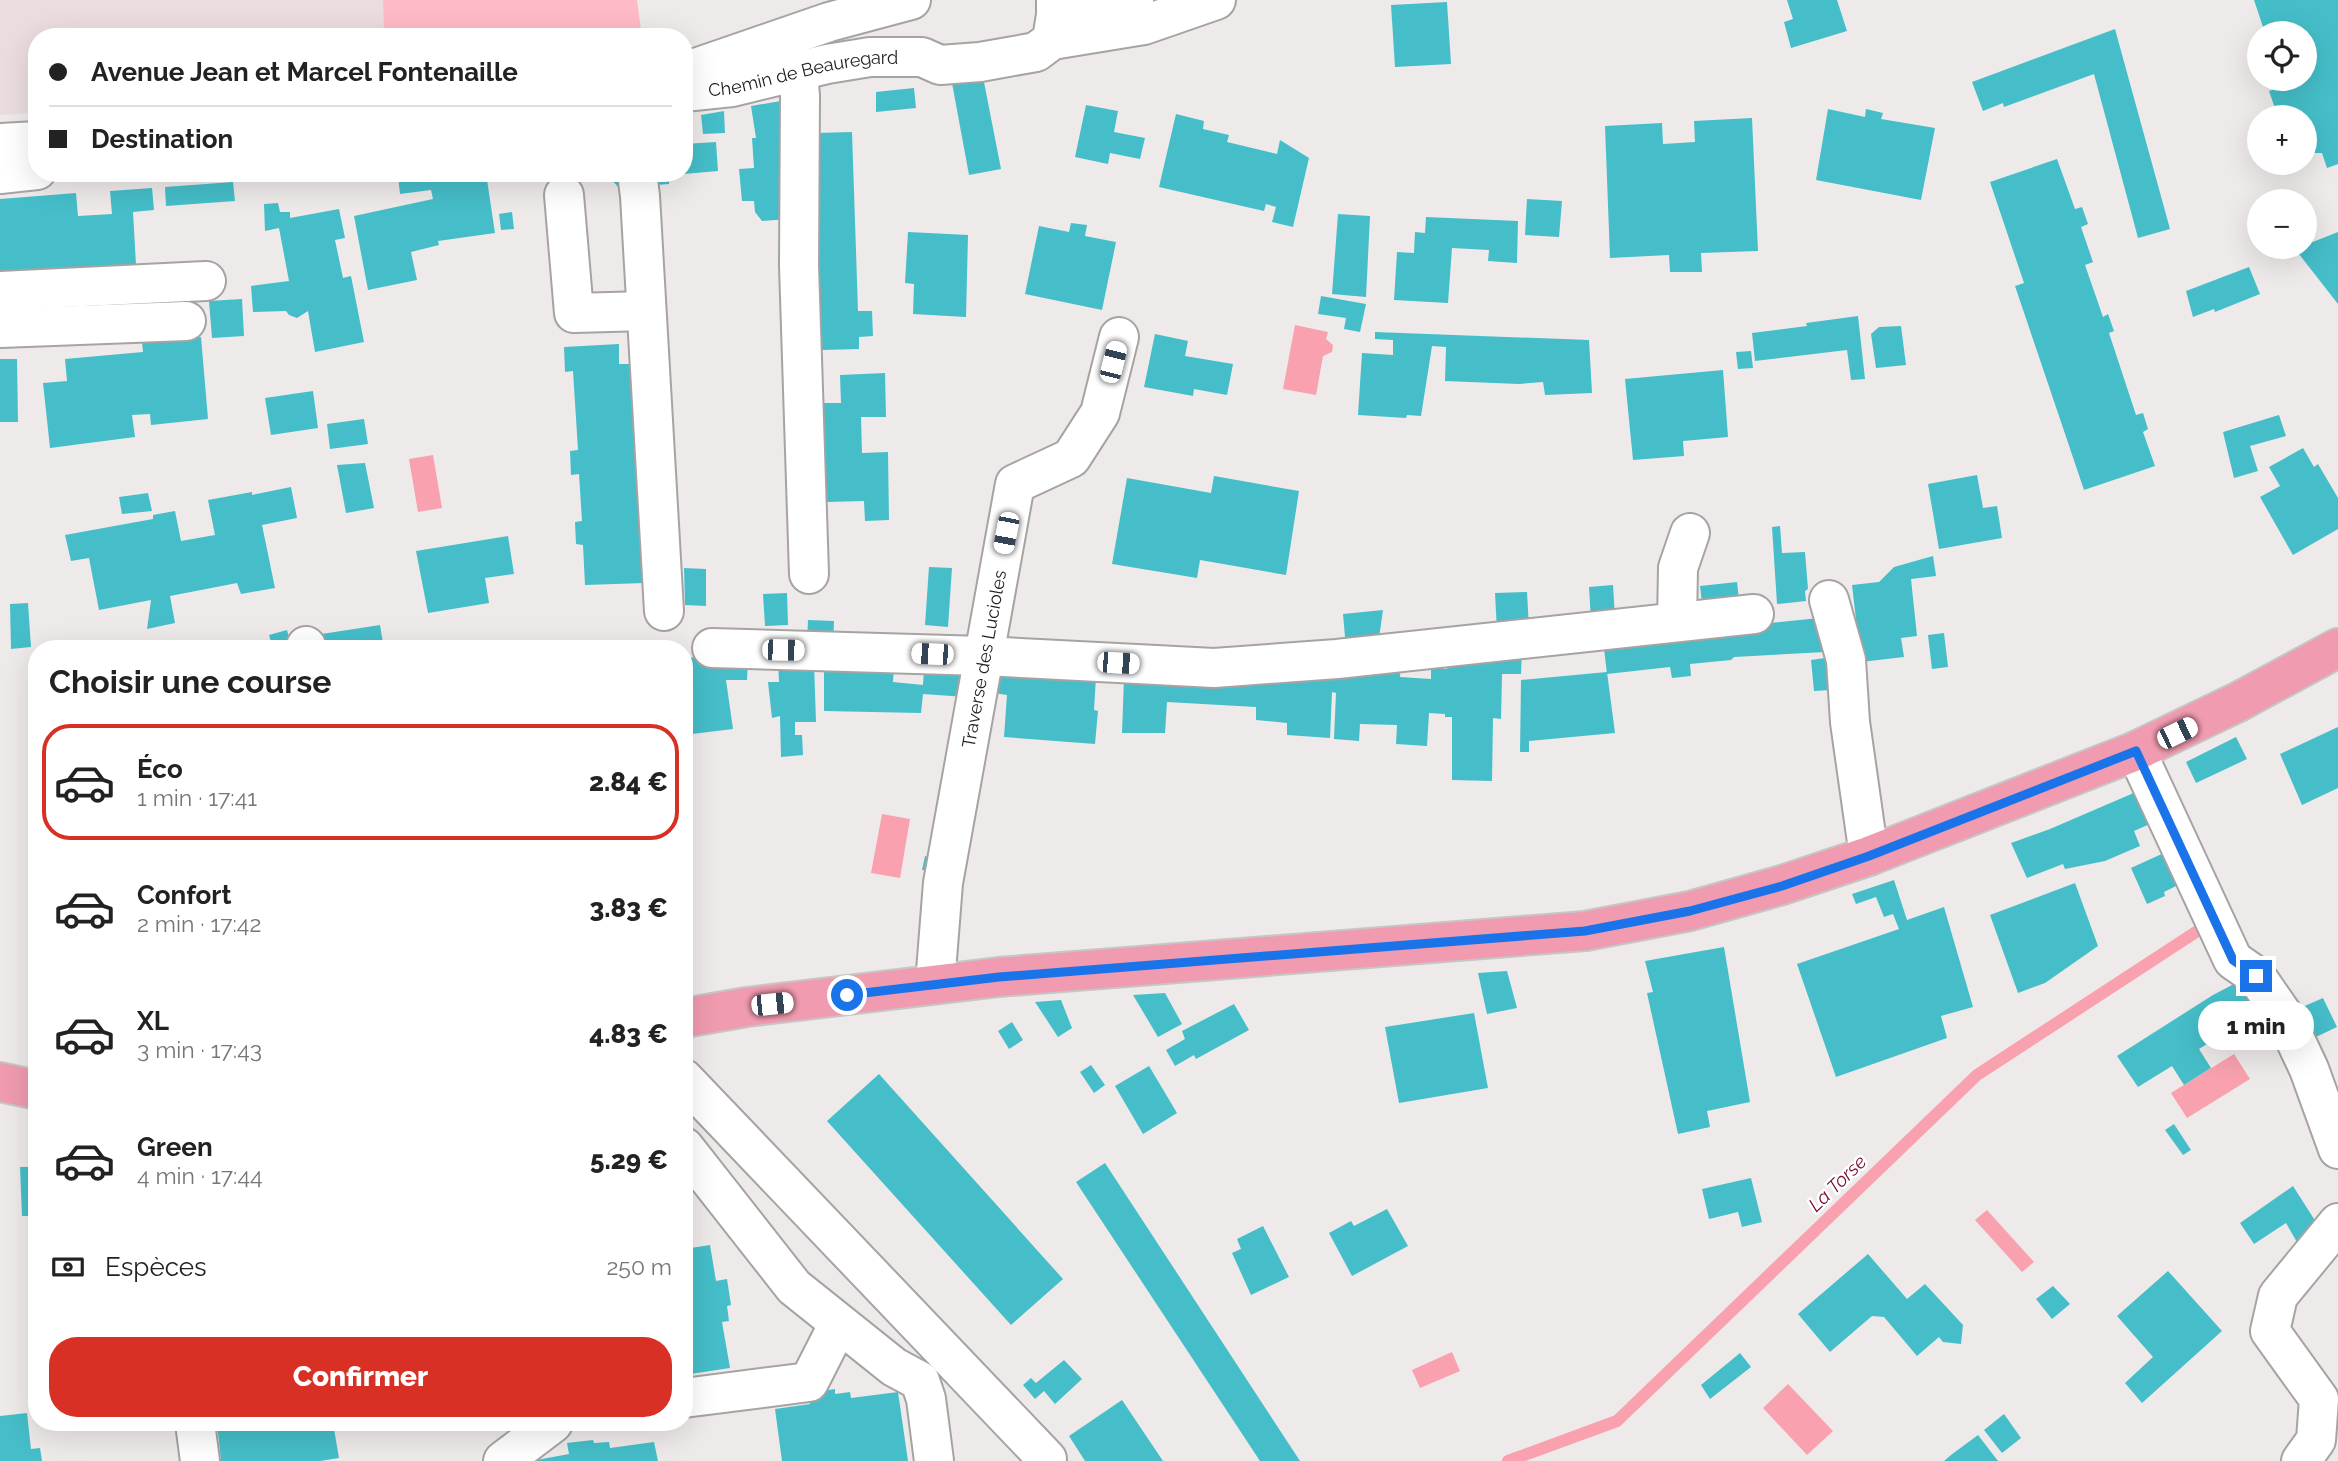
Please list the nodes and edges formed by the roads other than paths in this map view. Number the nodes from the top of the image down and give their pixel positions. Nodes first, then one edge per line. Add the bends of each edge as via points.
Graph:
1 (911, 0) edge
2 (918, 0) edge
3 (1056, 0) edge
4 (1079, 0) edge
5 (1134, 0) edge
6 (1216, 0) edge
7 (1052, 40) junction
8 (922, 57) junction
9 (693, 69) edge
10 (798, 71) junction
11 (693, 91) edge
12 (28, 141) edge
13 (0, 143) edge
14 (28, 171) edge
15 (0, 174) edge
16 (638, 182) edge
17 (564, 195) dead end
18 (206, 281) dead end
19 (0, 291) edge
20 (646, 311) junction
21 (186, 321) dead end
22 (0, 328) edge
23 (1119, 337) dead end
24 (1690, 533) dead end
25 (809, 574) dead end
26 (1829, 600) dead end
27 (664, 611) dead end
28 (1754, 614) dead end
29 (1677, 622) junction
30 (712, 648) dead end
31 (2338, 648) edge
32 (983, 656) junction
33 (2136, 751) junction
34 (1869, 856) junction
35 (935, 984) junction
36 (693, 1016) edge
37 (0, 1082) edge
38 (28, 1088) edge
39 (693, 1088) edge
40 (28, 1104) edge
41 (0, 1107) edge
42 (2338, 1150) edge
43 (693, 1158) edge
44 (2338, 1223) edge
45 (838, 1325) junction
46 (693, 1397) edge
47 (196, 1431) edge
48 (542, 1431) edge
49 (1047, 1459) edge
50 (200, 1461) edge
51 (503, 1461) edge
52 (934, 1461) edge
53 (2301, 1461) edge

1 - 9 street, Chemin de Beauregard via 829,22
2 - 8 street via 915,31
3 - 7 street
4 - 5 street via 1113,4
6 - 7 street via 1144,25
7 - 8 street, Chemin de Beauregard via 1036,52 980,62 940,65
8 - 10 street, Chemin de Beauregard via 870,57
10 - 11 street, Chemin de Beauregard
10 - 25 street
12 - 13 street
14 - 15 street
16 - 20 street
17 - 20 street via 574,313
18 - 19 street
20 - 27 street
21 - 22 street
23 - 32 street, Traverse des Lucioles via 1100,413 1071,458 1016,484
24 - 29 street via 1678,568
26 - 34 street via 1846,660
28 - 29 street
29 - 32 street via 1266,666 1214,668
30 - 32 street
31 - 33 main road
32 - 35 street, Traverse des Lucioles via 943,883
33 - 34 main road
33 - 42 street via 2233,960 2256,976 2285,1018
34 - 35 main road via 1690,911 1585,931
35 - 36 main road
37 - 38 main road
39 - 49 street
40 - 41 main road
43 - 45 street via 794,1287
44 - 53 street via 2278,1296 2270,1331 2319,1399 2316,1440
45 - 46 street via 809,1382
45 - 52 street via 919,1381 926,1399
47 - 50 street
48 - 51 street

